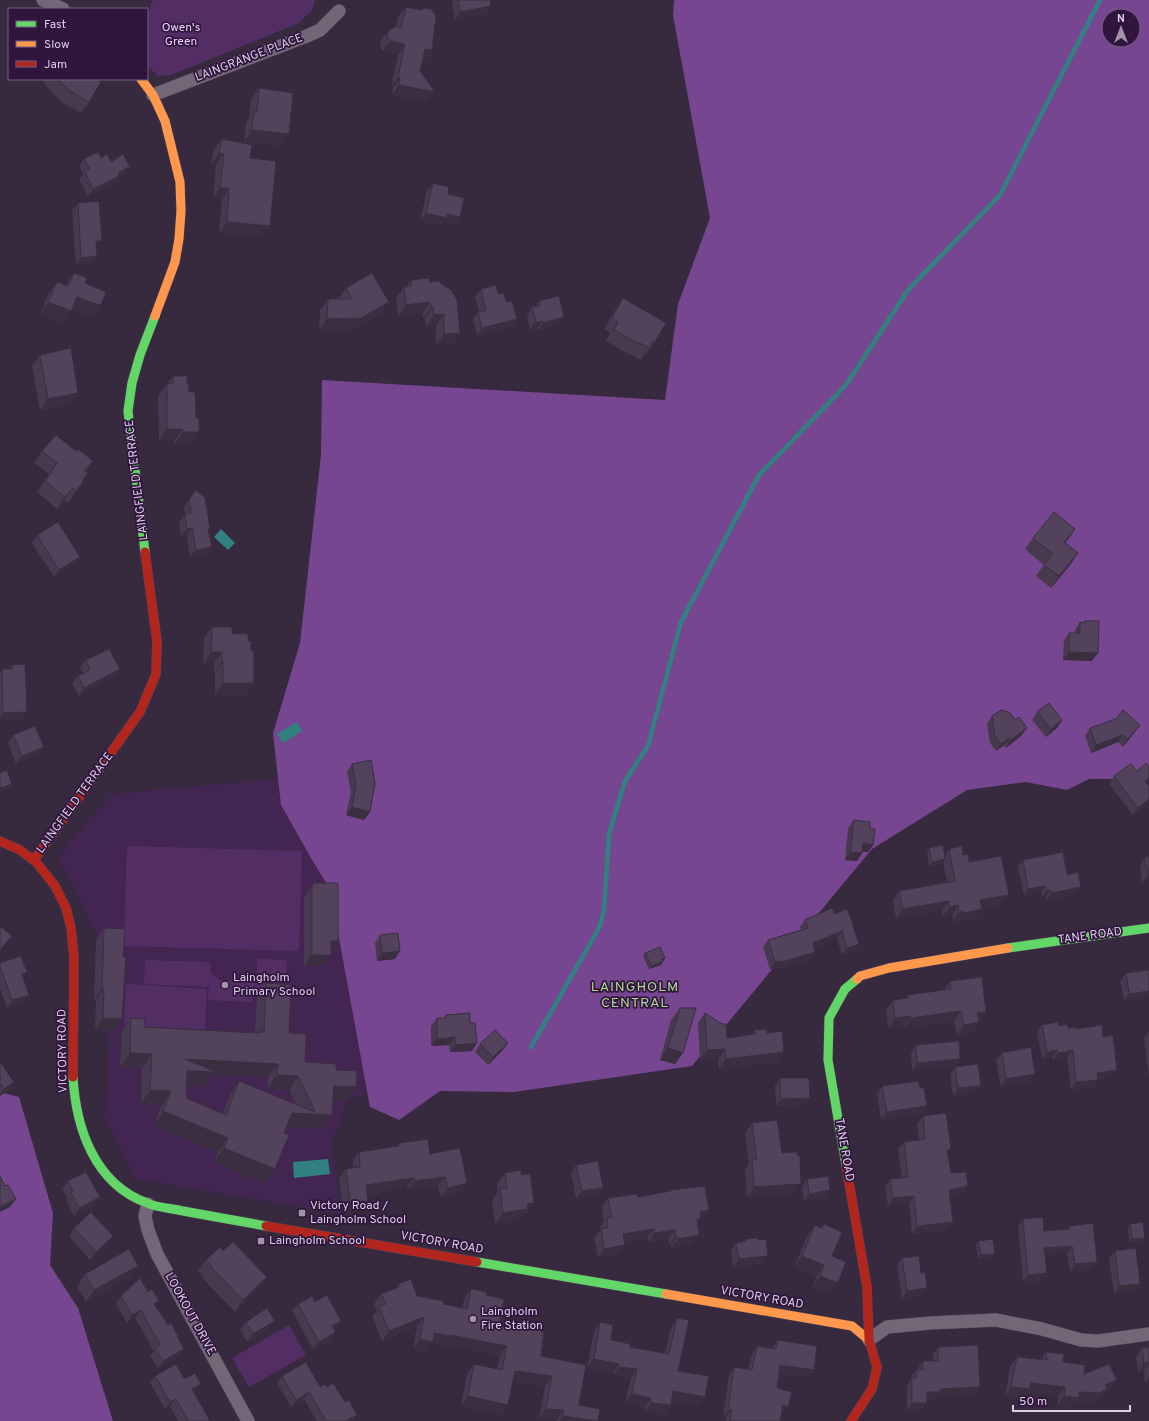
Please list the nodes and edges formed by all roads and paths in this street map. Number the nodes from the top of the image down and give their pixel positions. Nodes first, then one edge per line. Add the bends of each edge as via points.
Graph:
1 (43, 0) edge
2 (61, 8) edge
3 (339, 11) dead end
4 (142, 80) edge
5 (153, 95) junction
6 (0, 841) edge
7 (34, 860) junction
8 (1149, 928) edge
9 (148, 1204) junction
10 (1149, 1334) edge
11 (869, 1340) junction
12 (248, 1421) edge
13 (851, 1421) edge

1 - 2 street
3 - 5 street, LAINGRANGE PLACE via 320,30 307,36
4 - 5 street, LAINGFIELD TERRACE
5 - 7 street, LAINGFIELD TERRACE via 172,144 180,182 181,211 175,262 140,355 132,383 128,412 157,642 156,674 140,712
6 - 7 street, VICTORY ROAD
7 - 9 street, VICTORY ROAD via 59,893 70,924 74,966 73,1072 78,1116 84,1137 91,1153 112,1182
8 - 11 street, TANE ROAD via 990,950 889,968 860,976 845,989 829,1018 828,1060 867,1287
9 - 11 street, VICTORY ROAD via 852,1326
9 - 12 street, LOOKOUT DRIVE via 145,1216 157,1254
10 - 11 street via 1098,1341 1081,1340 996,1320 887,1327
11 - 13 street via 877,1367 872,1389

